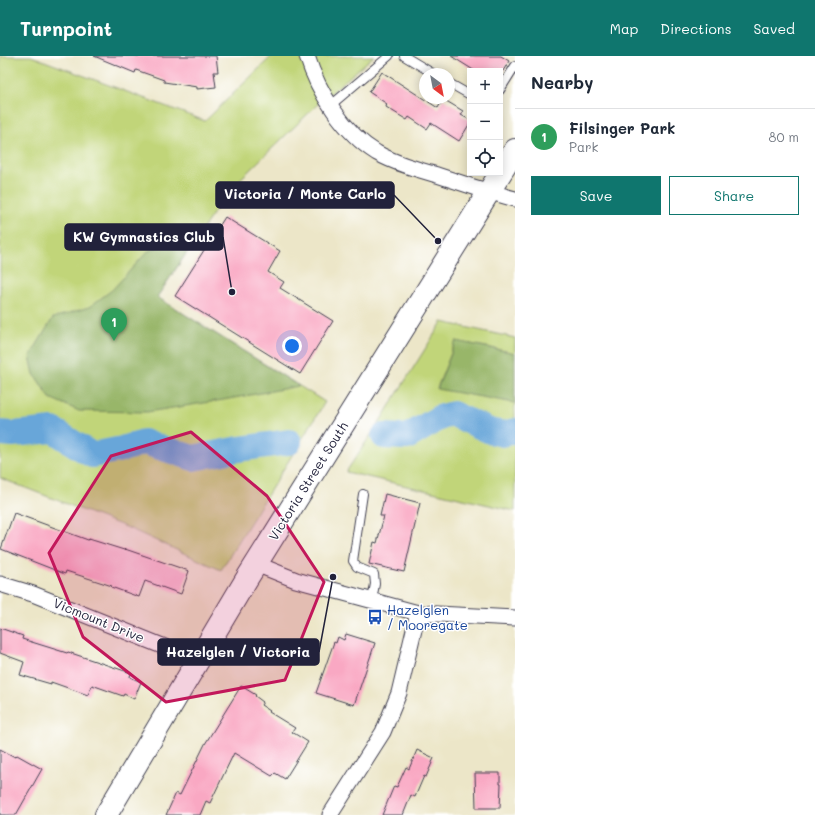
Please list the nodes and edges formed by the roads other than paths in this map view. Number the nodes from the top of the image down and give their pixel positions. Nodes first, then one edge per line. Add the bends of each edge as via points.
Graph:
1 (308, 56) edge
2 (389, 56) edge
3 (404, 56) edge
4 (515, 66) edge
5 (424, 68) edge
6 (503, 85) edge
7 (455, 86) edge
8 (467, 93) edge
9 (330, 106) junction
10 (515, 150) edge
11 (489, 192) junction
12 (515, 199) edge
13 (363, 494) dead end
14 (256, 564) junction
15 (0, 584) edge
16 (372, 600) junction
17 (418, 612) junction
18 (515, 618) edge
19 (197, 660) junction
20 (106, 815) edge
21 (330, 815) edge

1 - 9 street
2 - 9 lane
3 - 5 lane
4 - 6 lane
7 - 8 lane
9 - 11 street via 342,122 376,152 402,164
10 - 11 main road, Victoria Street South
11 - 12 street
11 - 14 main road, Victoria Street South
13 - 16 lane via 353,561 357,566 374,574
14 - 16 street via 296,580
14 - 19 main road, Victoria Street South
15 - 19 street, Vicmount Drive via 33,594
16 - 17 street
17 - 18 street
17 - 21 street via 399,693 383,732
19 - 20 main road, Victoria Street South

